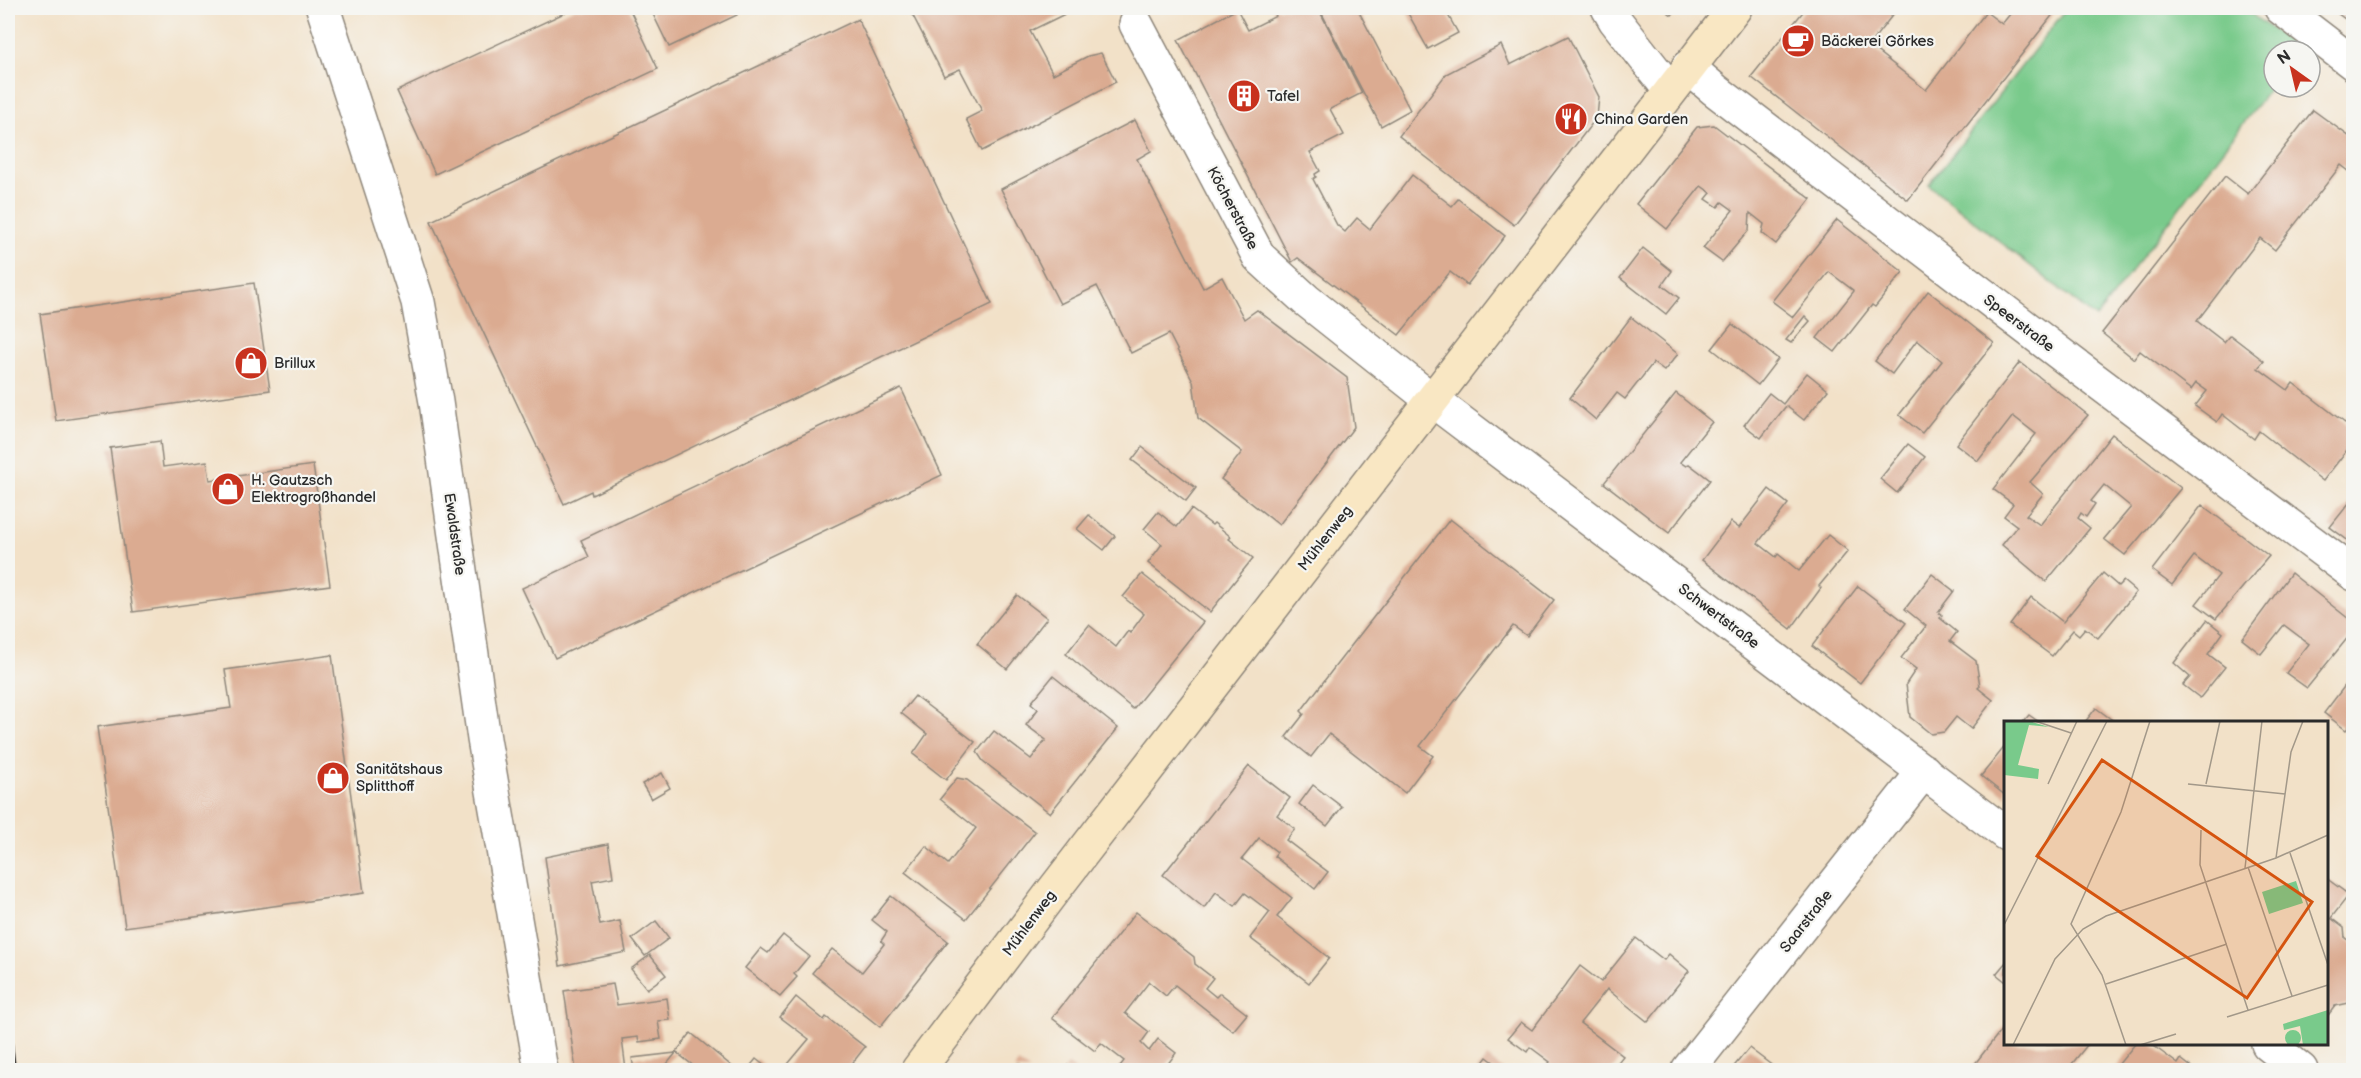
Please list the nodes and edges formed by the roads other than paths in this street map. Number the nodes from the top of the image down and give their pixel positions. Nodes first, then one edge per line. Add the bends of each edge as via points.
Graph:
1 (323, 8) edge
2 (1608, 8) edge
3 (1735, 8) edge
4 (2281, 8) edge
5 (1136, 24) dead end
6 (2354, 64) edge
7 (1679, 79) junction
8 (1432, 400) junction
9 (2354, 574) edge
10 (1924, 771) junction
11 (2004, 832) edge
12 (2269, 1045) edge
13 (541, 1071) edge
14 (918, 1071) edge
15 (1688, 1071) edge
16 (2301, 1071) edge

1 - 13 street, Ewaldstraße via 417,302 436,402 484,739
2 - 7 street, Speerstraße
3 - 7 main road, Mühlenweg
4 - 6 street
5 - 8 street, Köcherstraße via 1259,257 1306,300
7 - 8 main road, Mühlenweg
7 - 9 street, Speerstraße via 1715,90
8 - 10 street, Schwertstraße
8 - 14 main road, Mühlenweg
10 - 11 street, Schwertstraße
10 - 15 street, Saarstraße
12 - 16 street

